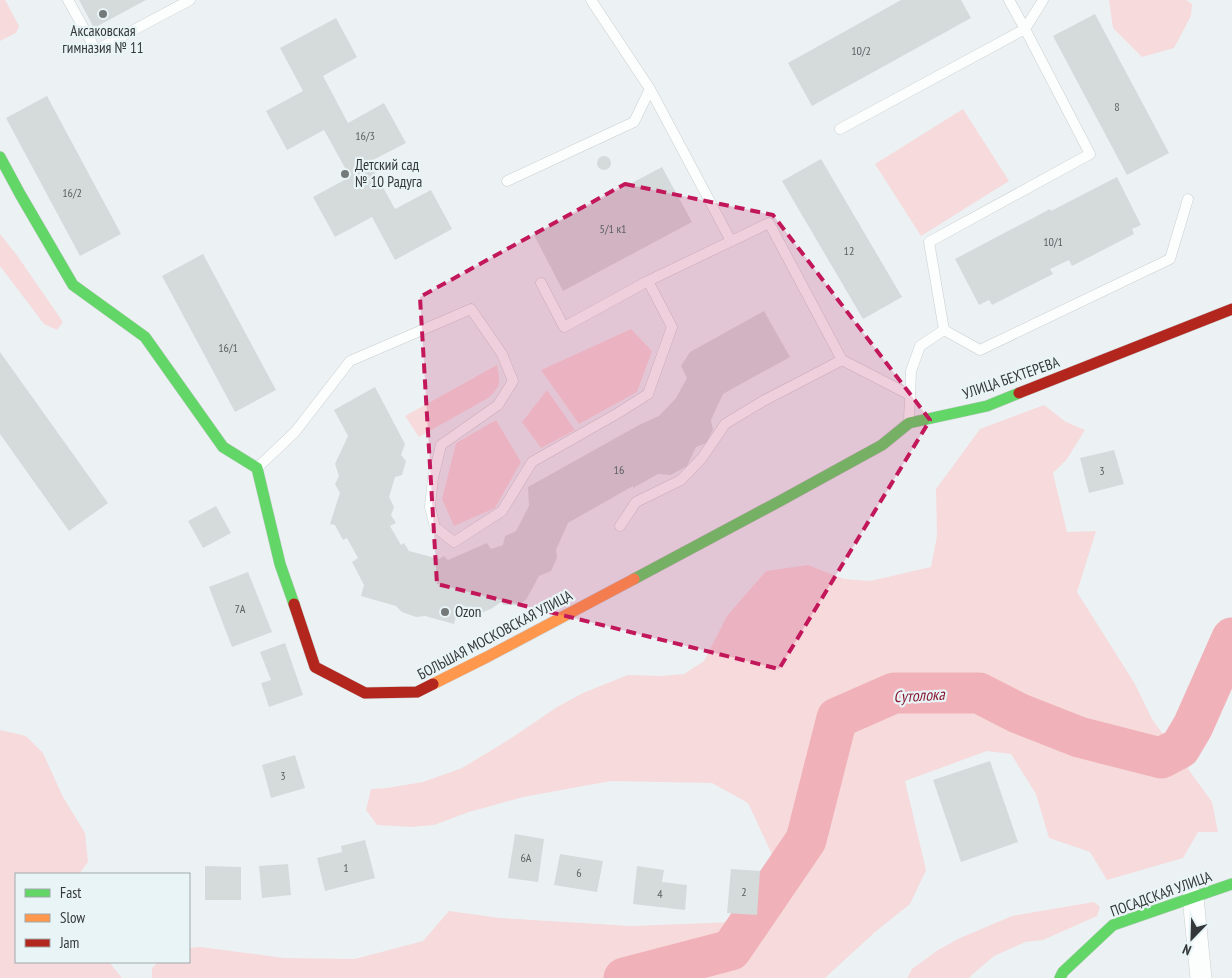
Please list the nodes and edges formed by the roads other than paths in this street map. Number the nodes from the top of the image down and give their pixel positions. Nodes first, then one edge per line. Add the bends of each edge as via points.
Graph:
1 (68, 0) edge
2 (190, 0) edge
3 (591, 0) edge
4 (1009, 0) edge
5 (1043, 0) edge
6 (1024, 30) junction
7 (650, 90) junction
8 (840, 129) dead end
9 (0, 157) edge
10 (507, 181) dead end
11 (1188, 199) dead end
12 (731, 241) junction
13 (648, 280) junction
14 (541, 283) dead end
15 (1232, 309) edge
16 (944, 330) junction
17 (842, 360) junction
18 (910, 395) junction
19 (909, 424) junction
20 (257, 468) junction
21 (780, 501) joint
22 (620, 526) dead end
23 (1232, 884) edge
24 (1193, 897) junction
25 (1060, 978) edge
26 (1201, 978) edge

1 - 2 lane via 96,50
3 - 7 lane
4 - 6 lane
5 - 6 lane
6 - 8 lane
6 - 16 lane via 1090,154 929,242
7 - 10 lane via 634,122
7 - 12 lane
9 - 20 street via 73,285 145,337 222,447
11 - 16 lane via 1170,259 980,350
12 - 13 lane
12 - 17 lane via 769,222
13 - 14 lane via 564,327
13 - 20 lane via 672,327 648,394 532,462 502,511 454,542 435,528 430,507 441,445 498,405 513,381 502,354 471,309 350,361 295,432
15 - 19 street, УЛИЦА БЕХТЕРЕВА via 987,406
16 - 18 lane via 920,346 911,371
17 - 18 lane
17 - 22 lane via 725,424 702,458 681,480 636,502
18 - 19 lane
19 - 21 street, УЛИЦА БЕХТЕРЕВА via 882,445
20 - 21 street, БОЛЬШАЯ МОСКОВСКАЯ УЛИЦА via 280,564 315,667 365,693 417,692
23 - 24 street, ПОСАДСКАЯ УЛИЦА
24 - 25 street, ПОСАДСКАЯ УЛИЦА via 1113,925
24 - 26 street

